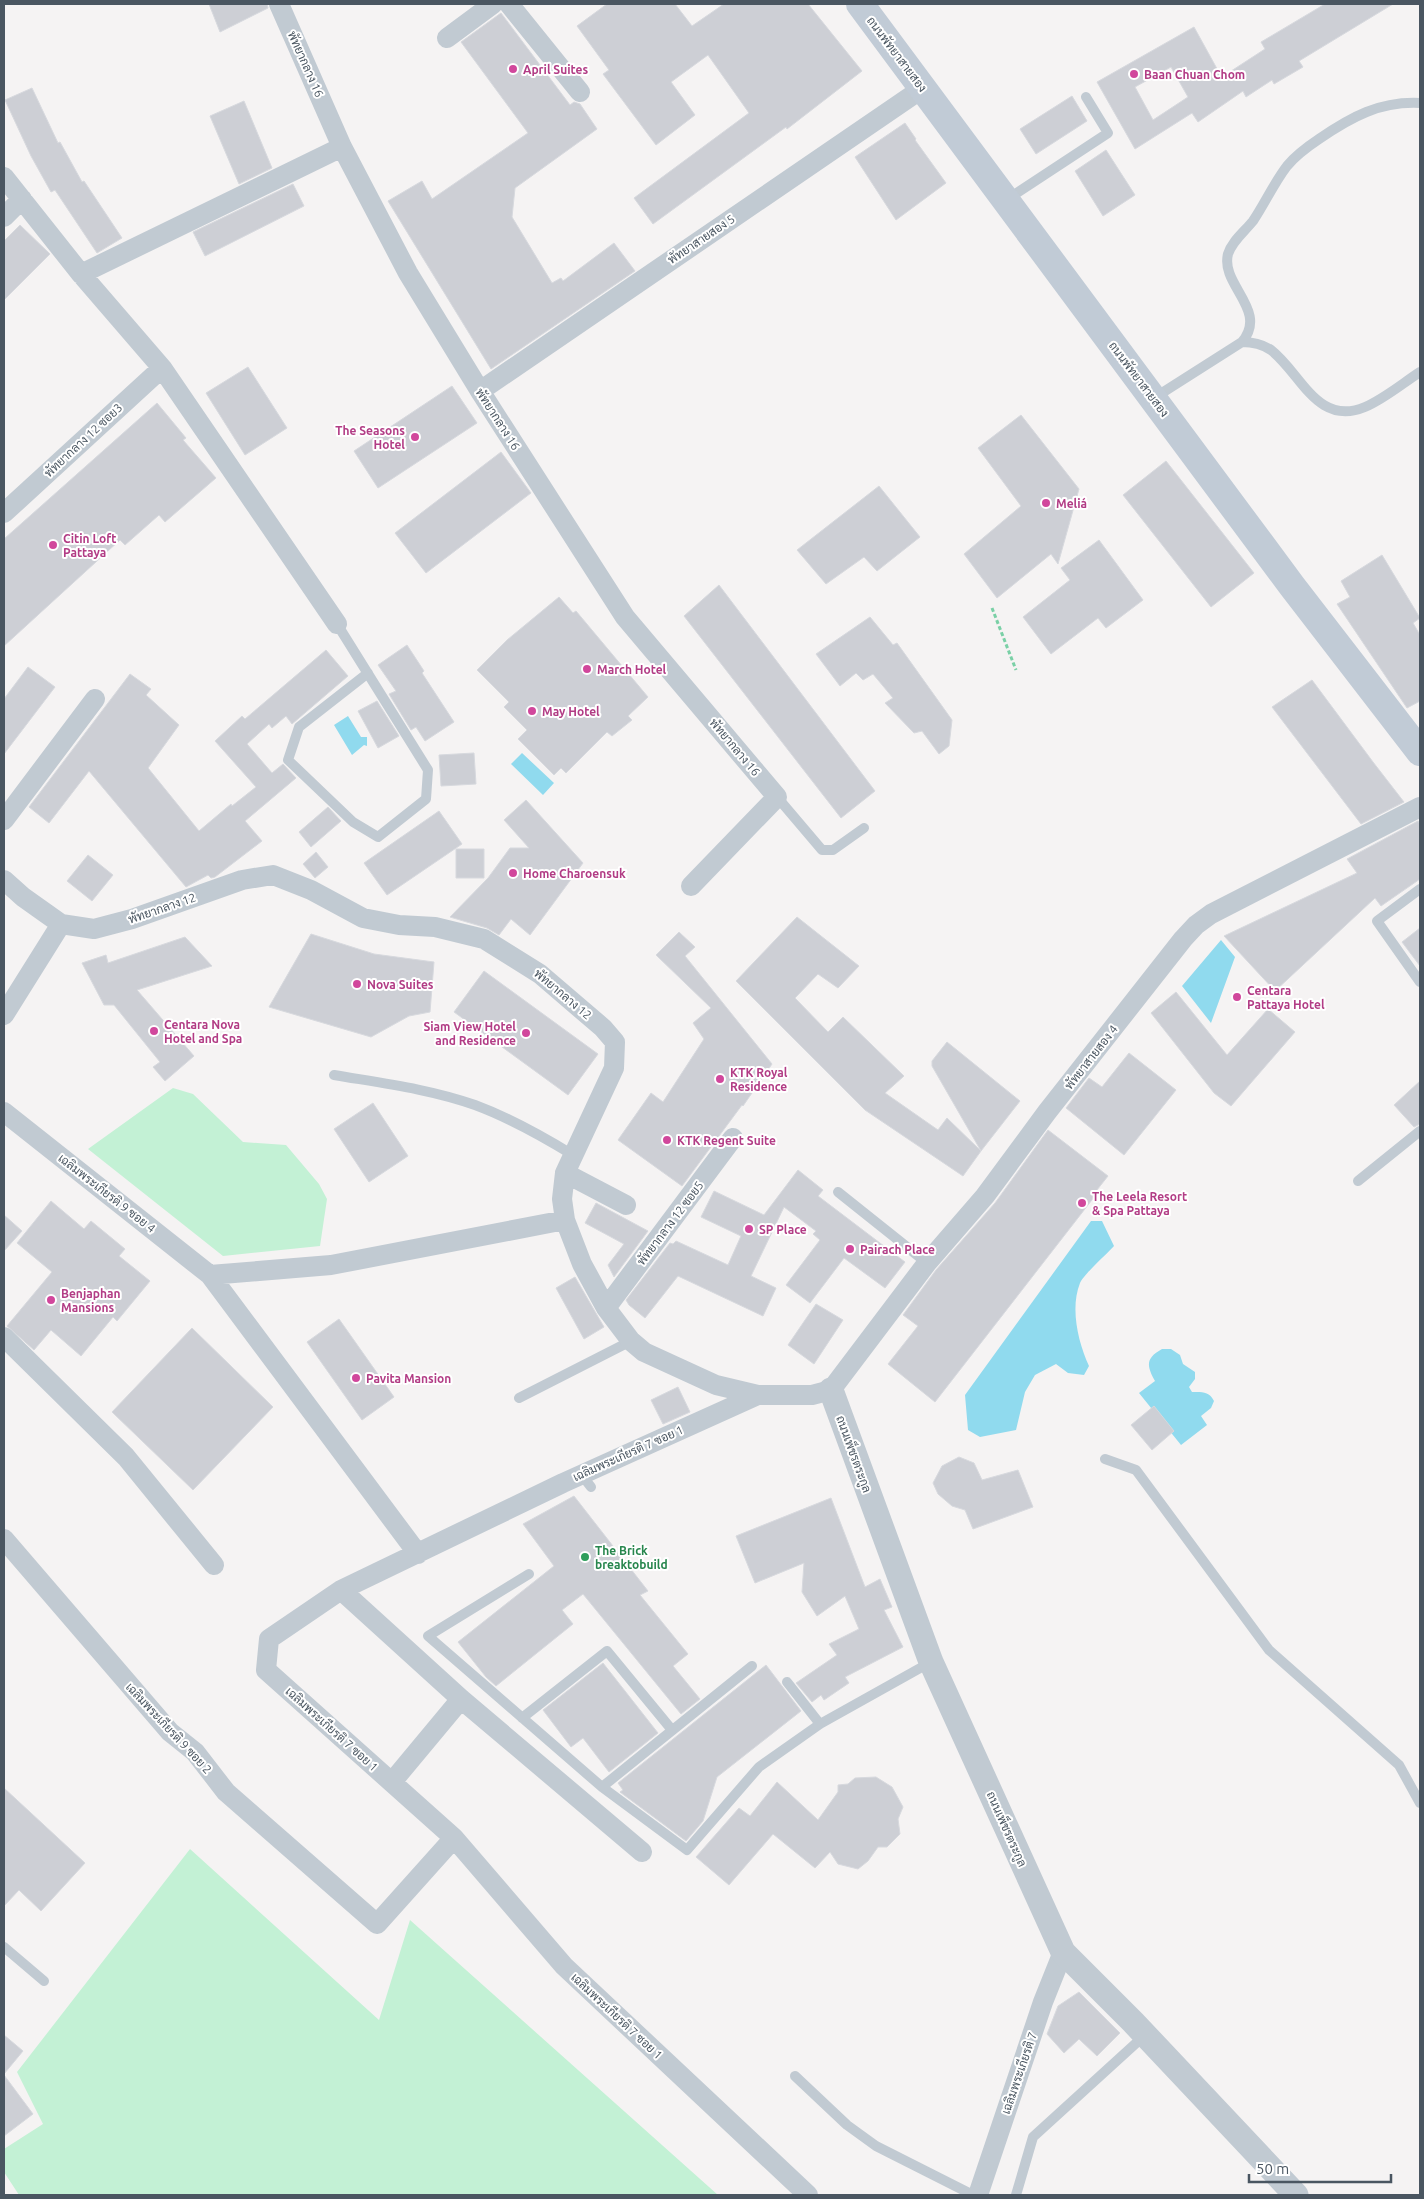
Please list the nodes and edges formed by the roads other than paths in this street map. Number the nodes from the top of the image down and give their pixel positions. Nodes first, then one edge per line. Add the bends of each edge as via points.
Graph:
1 (279, 4) edge
2 (493, 4) edge
3 (509, 4) edge
4 (860, 4) edge
5 (447, 38) dead end
6 (923, 88) junction
7 (580, 92) dead end
8 (1086, 97) dead end
9 (1420, 103) edge
10 (342, 147) junction
11 (4, 177) edge
12 (22, 199) junction
13 (1006, 200) junction
14 (4, 217) edge
15 (81, 274) junction
16 (1242, 342) junction
17 (162, 368) junction
18 (1420, 372) edge
19 (480, 391) junction
20 (1153, 398) junction
21 (4, 513) edge
22 (337, 624) joint
23 (368, 673) junction
24 (95, 699) dead end
25 (1420, 752) edge
26 (777, 798) junction
27 (1420, 807) edge
28 (4, 820) edge
29 (864, 828) dead end
30 (4, 880) edge
31 (691, 886) dead end
32 (1420, 889) edge
33 (62, 924) junction
34 (1420, 982) edge
35 (4, 1015) edge
36 (334, 1075) dead end
37 (4, 1112) edge
38 (1420, 1131) edge
39 (734, 1138) dead end
40 (569, 1164) junction
41 (1358, 1181) dead end
42 (838, 1192) dead end
43 (626, 1205) dead end
44 (565, 1220) junction
45 (927, 1263) junction
46 (210, 1275) junction
47 (606, 1308) junction
48 (4, 1337) edge
49 (631, 1341) junction
50 (831, 1390) junction
51 (758, 1395) junction
52 (519, 1398) dead end
53 (1105, 1459) dead end
54 (4, 1539) edge
55 (418, 1554) junction
56 (214, 1565) dead end
57 (529, 1574) dead end
58 (341, 1590) junction
59 (931, 1662) junction
60 (752, 1666) dead end
61 (787, 1682) dead end
62 (461, 1698) junction
63 (522, 1718) junction
64 (820, 1724) junction
65 (672, 1730) junction
66 (392, 1782) junction
67 (602, 1787) junction
68 (1420, 1804) edge
69 (454, 1838) junction
70 (642, 1852) dead end
71 (4, 1947) edge
72 (1063, 1952) junction
73 (44, 1981) dead end
74 (1145, 2035) junction
75 (795, 2076) dead end
76 (808, 2195) edge
77 (973, 2195) edge
78 (978, 2195) edge
79 (1016, 2195) edge
80 (1296, 2195) edge

1 - 10 street, พัทยากลาง 16
2 - 5 street
3 - 7 street
4 - 6 main road, ถนนพัทยาสายสอง
6 - 13 main road, ถนนพัทยาสายสอง
6 - 19 street, พัทยาสายสอง 5
8 - 13 lane via 1108,133
9 - 16 lane via 1392,103 1350,118 1299,153 1286,167 1252,222 1228,253 1230,272 1247,307 1251,324 1249,334
10 - 15 street
10 - 19 street, พัทยากลาง 16 via 408,273
11 - 12 street
12 - 14 street
12 - 15 street
13 - 20 main road, ถนนพัทยาสายสอง
15 - 17 street
16 - 18 lane via 1256,343 1271,350 1309,394 1321,404 1338,410 1352,412 1367,407
16 - 20 lane
17 - 21 street, พัทยากลาง 12 ซอย3
17 - 22 street
19 - 26 street, พัทยากลาง 16 via 625,617
20 - 25 main road, ถนนพัทยาสายสอง
22 - 23 lane
23 - 23 lane via 428,770 426,799 378,837 353,822 288,760 299,726
24 - 28 street
26 - 29 lane via 822,850 833,850
26 - 31 street
27 - 45 street, พัทยาสายสอง 4 via 1211,914 1196,926 984,1196
30 - 33 street, พัทยากลาง 12
32 - 34 lane via 1377,921
33 - 35 street
33 - 40 street, พัทยากลาง 12 via 94,929 242,880 273,875 311,890 363,918 435,927 484,939 540,974 615,1042 614,1068
36 - 40 lane via 423,1091 475,1105 526,1128
37 - 46 street, เฉลิมพระเกียรติ 9 ซอย 4
38 - 41 lane
39 - 47 street, พัทยากลาง 12 ซอย5
40 - 43 street
40 - 44 street, พัทยากลาง 12 via 562,1199
42 - 45 lane
44 - 46 street via 331,1264
44 - 47 street, พัทยากลาง 12 via 582,1264
45 - 50 street, พัทยาสายสอง 4
46 - 55 street, เฉลิมพระเกียรติ 9 ซอย 4
47 - 49 street, พัทยากลาง 12
48 - 56 street via 126,1457
49 - 51 street, พัทยากลาง 12 via 644,1352 716,1385
49 - 52 lane
50 - 51 street, พัทยากลาง 12 via 812,1395
50 - 59 street, ถนนเพ็ชรตระกูล
51 - 55 street, เฉลิมพระเกียรติ 7 ซอย 1 via 586,1481
53 - 68 lane via 1136,1470 1269,1650 1399,1765
54 - 69 street, เฉลิมพระเกียรติ 9 ซอย 2 via 170,1732 195,1752 226,1792 377,1924
55 - 58 street, เฉลิมพระเกียรติ 7 ซอย 1
57 - 63 lane via 428,1636
58 - 62 street
58 - 66 street, เฉลิมพระเกียรติ 7 ซอย 1 via 269,1639 266,1670
59 - 64 lane
59 - 72 street, ถนนเพ็ชรตระกูล
60 - 65 lane
61 - 64 lane
62 - 66 street
62 - 70 street
63 - 65 lane via 607,1651
63 - 67 lane
64 - 67 lane via 759,1767 687,1850
65 - 67 lane
66 - 69 street, เฉลิมพระเกียรติ 7 ซอย 1
69 - 76 street, เฉลิมพระเกียรติ 7 ซอย 1 via 564,1966
71 - 73 lane
72 - 74 street, ถนนเพ็ชรตระกูล
72 - 78 street, เฉลิมพระเกียรติ 7
74 - 79 lane via 1033,2137
74 - 80 street, ถนนเพ็ชรตระกูล
75 - 77 lane via 847,2125 876,2146

